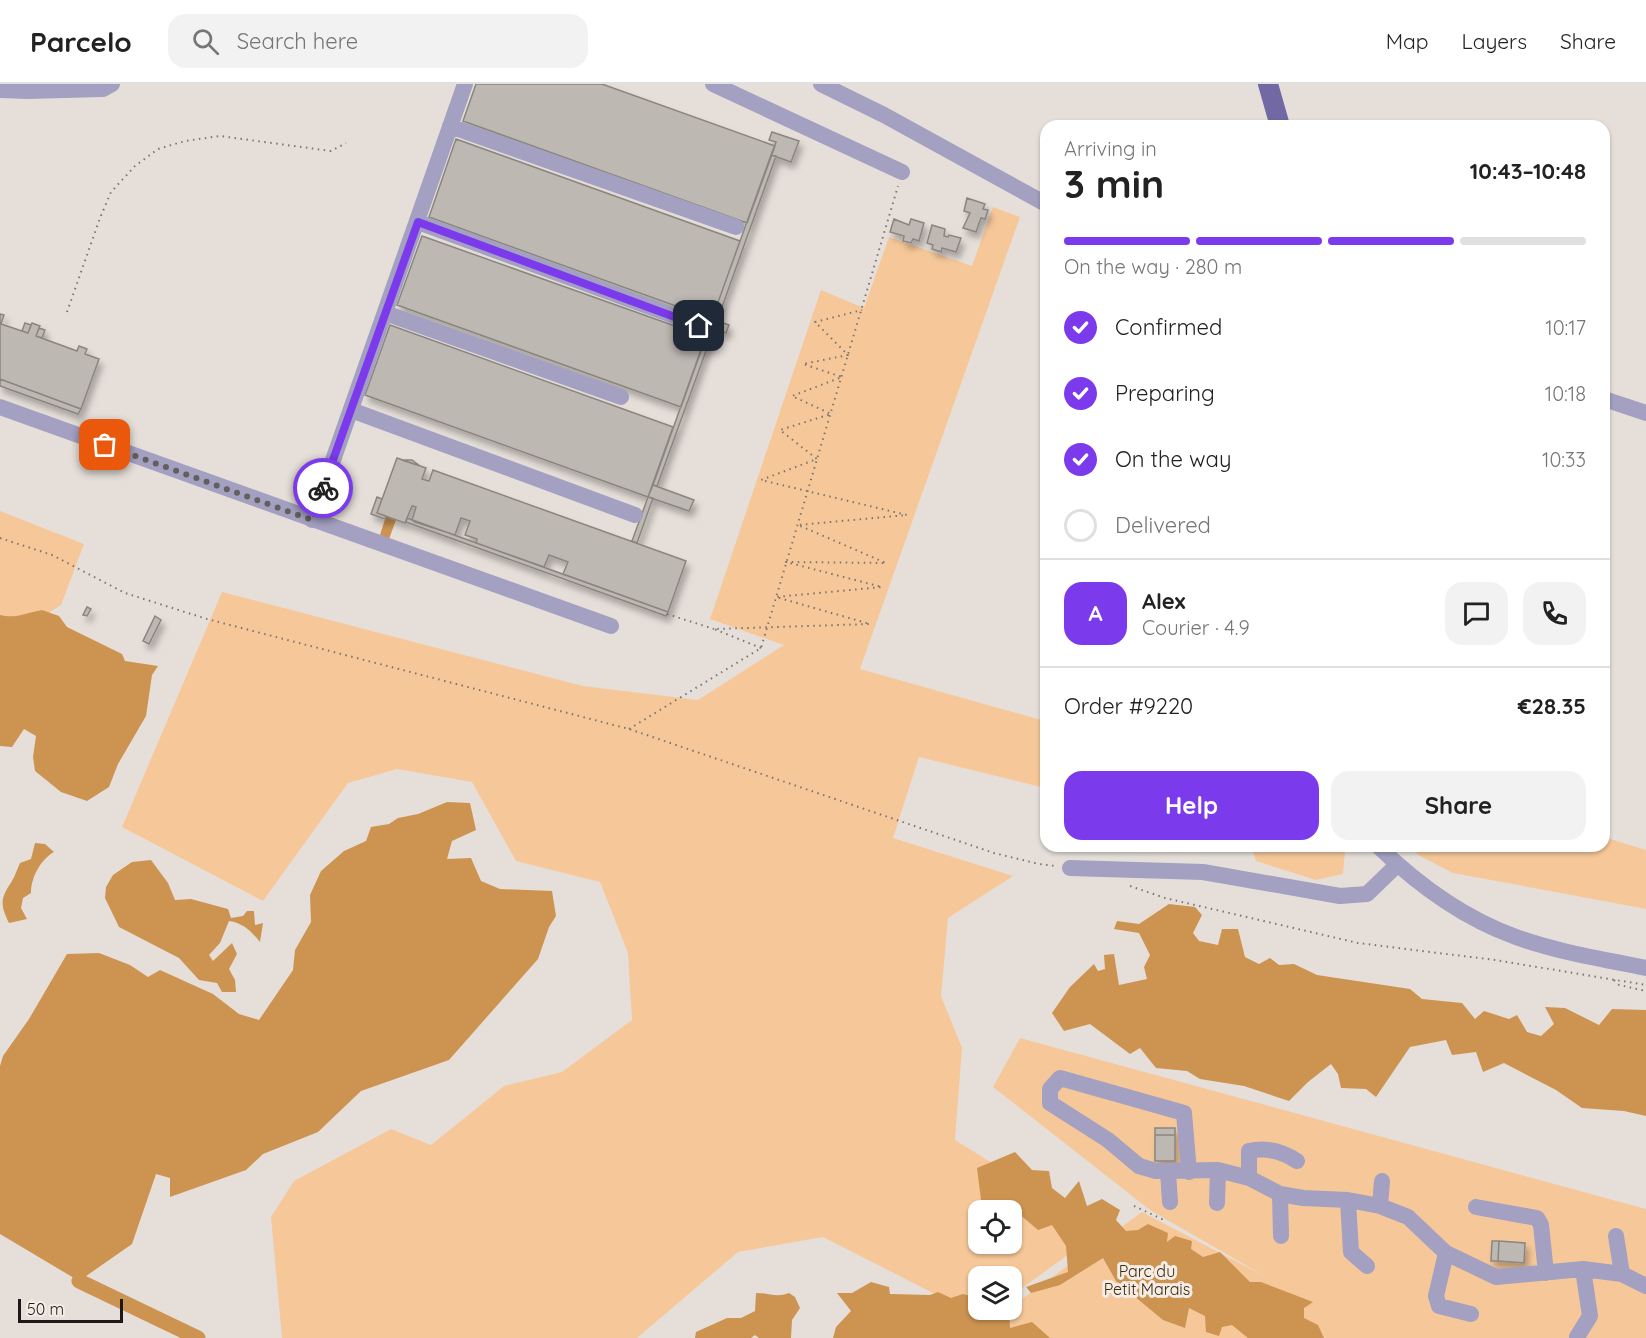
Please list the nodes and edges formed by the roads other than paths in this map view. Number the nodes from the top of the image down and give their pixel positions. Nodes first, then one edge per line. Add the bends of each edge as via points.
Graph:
1 (112, 84) edge
2 (465, 84) edge
3 (712, 84) edge
4 (820, 84) edge
5 (1268, 84) edge
6 (0, 90) edge
7 (1278, 120) edge
8 (450, 126) junction
9 (902, 172) road end
10 (1040, 201) edge
11 (418, 222) junction
12 (736, 227) dead end
13 (385, 313) junction
14 (699, 326) dead end
15 (621, 397) dead end
16 (1610, 401) edge
17 (0, 407) edge
18 (351, 410) junction
19 (1646, 413) edge
20 (635, 515) dead end
21 (312, 520) junction
22 (611, 626) dead end
23 (1384, 852) edge
24 (1397, 865) junction
25 (1070, 868) road end
26 (1646, 968) edge
27 (1297, 1161) dead end
28 (1218, 1170) junction
29 (1168, 1171) junction
30 (1189, 1172) junction
31 (1249, 1178) junction
32 (1382, 1181) dead end
33 (1280, 1194) junction
34 (1348, 1200) junction
35 (1170, 1202) road end
36 (1217, 1203) dead end
37 (1380, 1206) junction
38 (1476, 1207) dead end
39 (1281, 1236) dead end
40 (1616, 1236) dead end
41 (1446, 1253) junction
42 (1367, 1266) dead end
43 (1583, 1269) junction
44 (1546, 1273) junction
45 (1622, 1274) junction
46 (1646, 1286) edge
47 (1471, 1314) dead end
48 (1577, 1337) edge

1 - 6 street via 103,88
2 - 8 street
3 - 9 street
4 - 10 street
5 - 7 main road
8 - 11 street
8 - 12 street
11 - 13 street
11 - 14 street
13 - 15 street
13 - 18 street
16 - 19 street
17 - 21 street
18 - 20 street
18 - 21 street
21 - 22 street
23 - 24 street
24 - 25 street via 1367,894 1340,896 1203,872
24 - 26 street via 1443,900 1517,938
27 - 31 street via 1285,1154 1249,1151
28 - 30 street
28 - 31 street
28 - 36 street
29 - 30 street
29 - 30 street via 1139,1166 1108,1140 1050,1103 1050,1089 1060,1078 1184,1113
29 - 35 street
31 - 33 street
32 - 37 street
33 - 34 street
33 - 39 street
34 - 37 street
34 - 42 street via 1351,1252
37 - 41 street via 1408,1217
38 - 44 street via 1537,1218
40 - 45 street
41 - 44 street via 1496,1277
41 - 47 street via 1436,1296 1439,1306
43 - 44 street
43 - 45 street
43 - 48 street via 1590,1316
45 - 46 street

